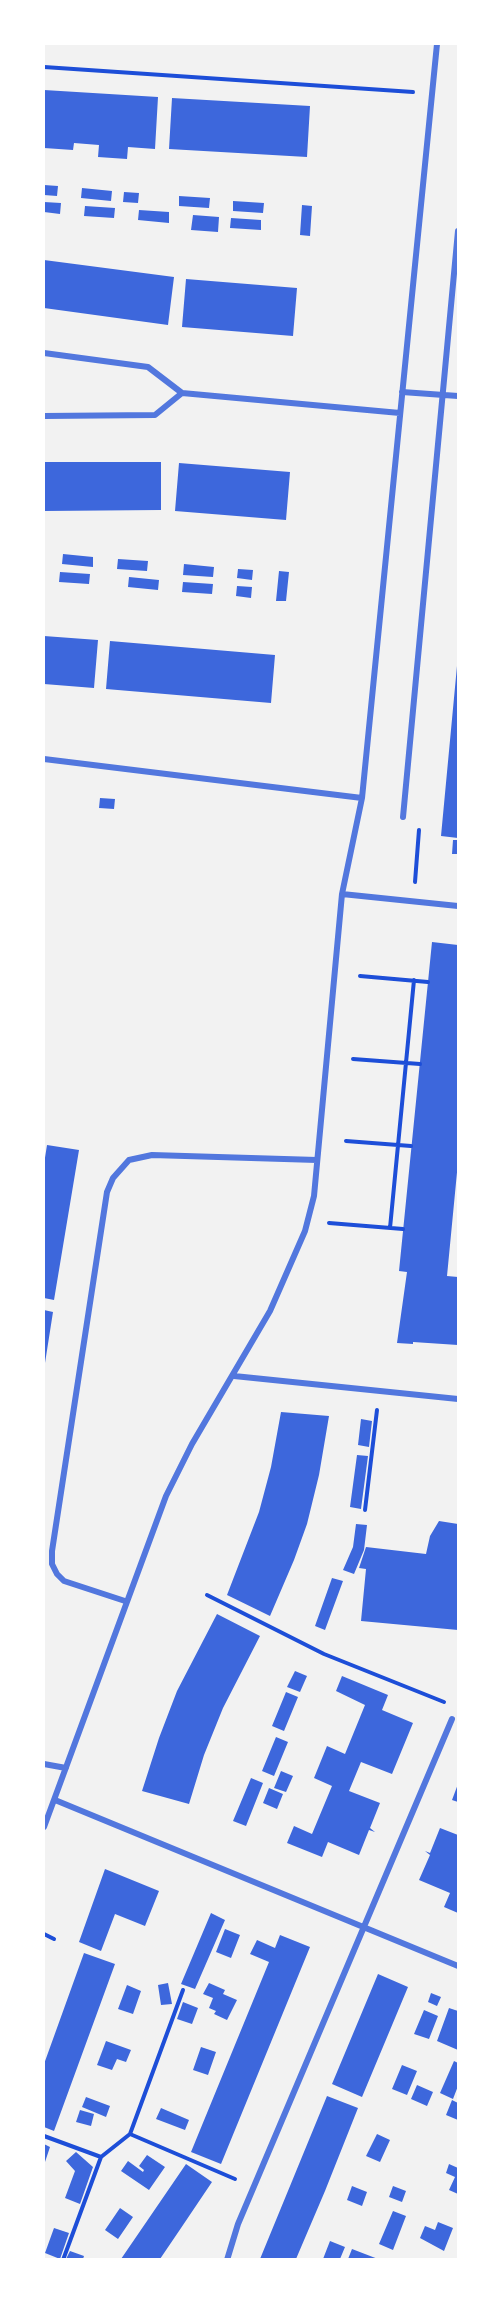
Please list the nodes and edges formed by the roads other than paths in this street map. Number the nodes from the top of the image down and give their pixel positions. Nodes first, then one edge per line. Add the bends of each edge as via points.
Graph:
1 (436, 44) edge
2 (459, 231) edge
3 (44, 353) edge
4 (402, 392) junction
5 (182, 393) junction
6 (443, 394) junction
7 (459, 396) edge
8 (400, 412) junction
9 (44, 416) edge
10 (44, 759) edge
11 (362, 798) junction
12 (403, 817) road end
13 (342, 894) junction
14 (459, 906) edge
15 (317, 1160) junction
16 (234, 1376) junction
17 (459, 1399) edge
18 (126, 1601) junction
19 (452, 1719) dead end
20 (44, 1764) edge
21 (66, 1768) junction
22 (55, 1800) junction
23 (44, 1827) edge
24 (365, 1927) junction
25 (459, 1965) edge
26 (227, 2259) edge

1 - 4 street
2 - 6 street
3 - 5 street via 148,367
4 - 6 street
4 - 8 street
5 - 8 street
5 - 9 street via 155,415
6 - 7 street
6 - 12 street
8 - 11 street
10 - 11 street
11 - 13 street
13 - 14 street
13 - 15 street
15 - 16 street via 314,1196 304,1230 270,1311
15 - 18 street via 152,1155 129,1160 113,1178 107,1192 52,1563 64,1581
16 - 17 street
16 - 18 street via 192,1444 166,1496
18 - 21 street
19 - 24 street
20 - 21 street
21 - 22 street
22 - 23 street
22 - 24 street
24 - 25 street
24 - 26 street via 238,2224

